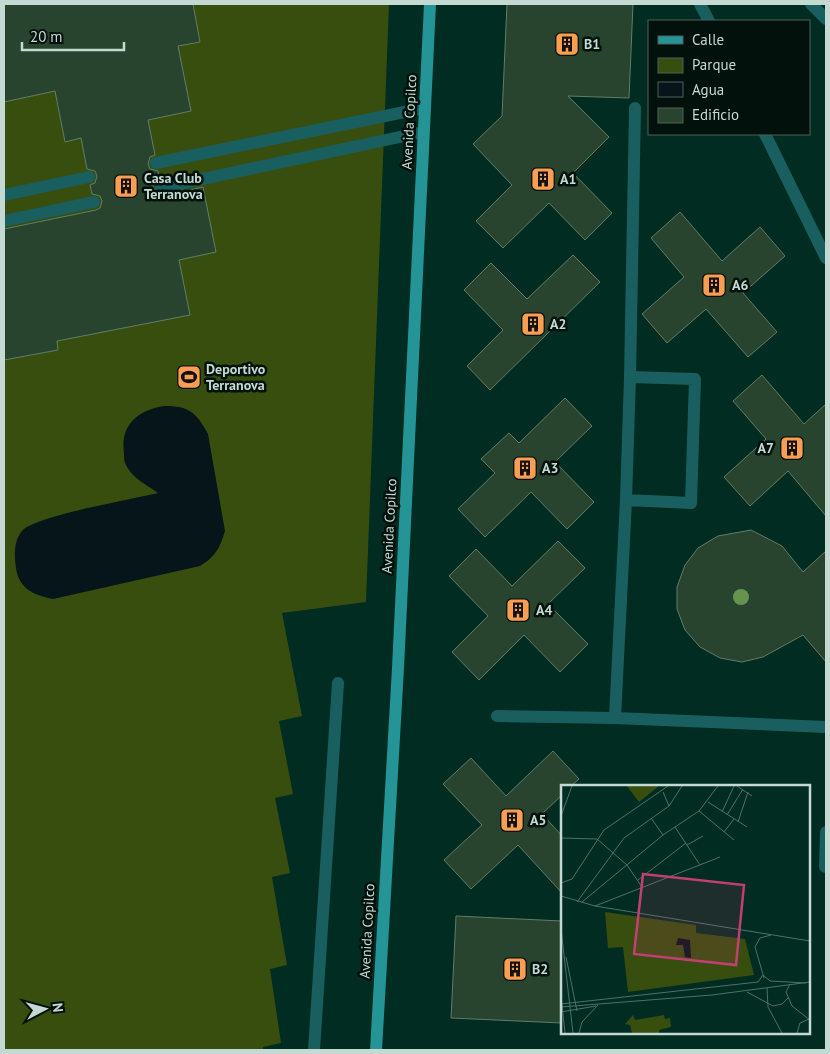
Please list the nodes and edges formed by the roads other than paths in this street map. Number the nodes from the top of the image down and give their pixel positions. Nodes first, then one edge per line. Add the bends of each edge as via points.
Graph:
1 (430, 4) edge
2 (701, 4) edge
3 (812, 4) edge
4 (826, 19) edge
5 (709, 20) edge
6 (424, 108) junction
7 (635, 108) dead end
8 (423, 132) junction
9 (765, 135) edge
10 (156, 163) dead end
11 (89, 177) dead end
12 (161, 188) dead end
13 (4, 195) edge
14 (94, 202) dead end
15 (4, 221) edge
16 (826, 258) edge
17 (630, 377) junction
18 (626, 500) junction
19 (338, 683) dead end
20 (497, 716) dead end
21 (615, 718) junction
22 (826, 727) edge
23 (826, 832) edge
24 (825, 866) dead end
25 (314, 1050) edge
26 (376, 1050) edge

1 - 6 main road, Avenida Copilco
2 - 5 street
3 - 4 street
6 - 8 main road, Avenida Copilco
6 - 10 street
7 - 17 street
8 - 12 street
8 - 26 main road, Avenida Copilco
9 - 16 street
11 - 13 street
14 - 15 street
17 - 18 street
17 - 18 street via 695,379 694,427 691,503
18 - 21 street
19 - 25 street
20 - 21 street
21 - 22 street
23 - 24 street

